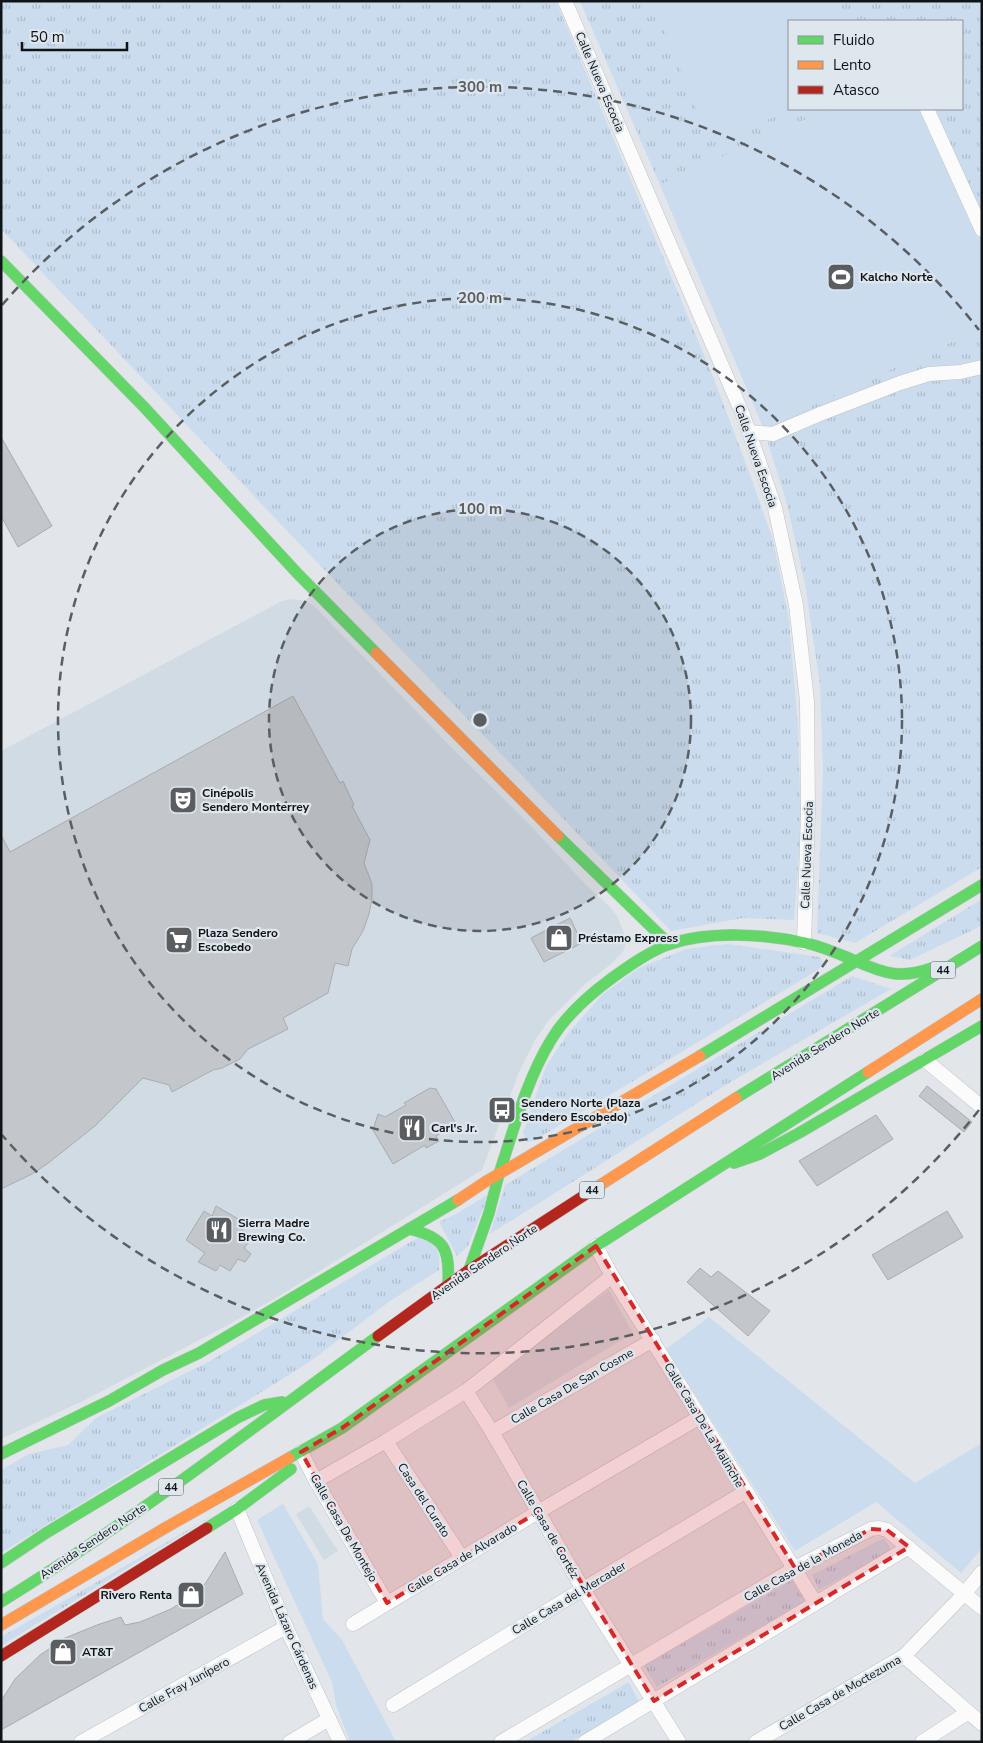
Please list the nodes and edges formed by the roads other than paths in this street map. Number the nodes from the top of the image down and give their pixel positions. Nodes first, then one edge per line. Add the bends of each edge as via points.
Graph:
1 (565, 1) edge
2 (927, 110) edge
3 (982, 230) edge
4 (1, 261) edge
5 (982, 367) edge
6 (749, 432) junction
7 (982, 885) edge
8 (804, 943) junction
9 (669, 944) junction
10 (982, 945) edge
11 (856, 961) junction
12 (982, 999) edge
13 (982, 1026) edge
14 (925, 1060) junction
15 (982, 1107) edge
16 (715, 1170) junction
17 (499, 1174) junction
18 (408, 1229) junction
19 (596, 1246) junction
20 (469, 1270) junction
21 (612, 1276) junction
22 (448, 1285) junction
23 (653, 1340) junction
24 (466, 1390) junction
25 (290, 1402) junction
26 (700, 1417) junction
27 (492, 1432) junction
28 (386, 1441) junction
29 (301, 1453) junction
30 (1, 1454) edge
31 (316, 1481) junction
32 (745, 1492) junction
33 (237, 1509) junction
34 (538, 1512) junction
35 (909, 1547) junction
36 (462, 1558) junction
37 (1, 1563) edge
38 (795, 1568) junction
39 (982, 1572) edge
40 (583, 1589) junction
41 (965, 1593) junction
42 (1, 1602) edge
43 (815, 1602) junction
44 (387, 1603) junction
45 (982, 1608) edge
46 (353, 1624) dead end
47 (1, 1625) edge
48 (286, 1627) junction
49 (1, 1656) edge
50 (904, 1656) junction
51 (632, 1665) junction
52 (654, 1701) junction
53 (393, 1705) dead end
54 (967, 1713) junction
55 (329, 1719) junction
56 (982, 1724) edge
57 (81, 1742) edge
58 (290, 1742) edge
59 (340, 1742) edge
60 (501, 1742) edge
61 (585, 1742) edge
62 (679, 1742) edge
63 (756, 1742) edge
64 (922, 1742) edge

1 - 6 street, Calle Nueva Escocia
2 - 3 street
4 - 9 main road via 144,407 298,574
5 - 6 street via 929,374 900,383 773,434
6 - 8 street, Calle Nueva Escocia via 775,508 796,605 807,701
7 - 11 main road
8 - 9 main road via 774,938 728,937
8 - 11 main road
9 - 17 main road via 600,987 552,1038 532,1076
10 - 11 main road via 934,968 905,976 882,973
10 - 20 main road, Avenida Sendero Norte / 44 via 664,1143
11 - 17 main road
12 - 16 main road, Avenida Sendero Norte
13 - 14 main road
14 - 15 street
14 - 16 main road via 760,1154
16 - 19 main road, Avenida Sendero Norte
17 - 18 main road
17 - 20 main road via 487,1221
18 - 22 main road via 427,1232 441,1241 450,1267
18 - 30 main road via 200,1353
19 - 21 street, Calle Casa De La Malinche
19 - 29 main road, Avenida Sendero Norte via 350,1423
20 - 22 main road, Avenida Sendero Norte / 44
21 - 23 street, Calle Casa De La Malinche
21 - 24 street
22 - 25 main road, Avenida Sendero Norte / 44
23 - 26 street, Calle Casa De La Malinche
23 - 27 street, Calle Casa De San Cosme
24 - 27 street, Calle Casa de Cortéz
24 - 28 street
25 - 37 main road via 258,1407 237,1418
25 - 42 main road, Avenida Sendero Norte / 44 via 130,1517
26 - 32 street, Calle Casa De La Malinche
26 - 34 street, Calle Casa de Alvarado
27 - 34 street, Calle Casa de Cortéz
28 - 31 street
28 - 36 street, Casa del Curato
29 - 31 street, Calle Casa De Montejo
29 - 33 main road via 286,1474
29 - 47 main road, Avenida Sendero Norte via 165,1528
31 - 44 street, Calle Casa De Montejo
32 - 38 street, Calle Casa De La Malinche
32 - 40 street, Calle Casa del Mercader
33 - 48 street, Avenida Lázaro Cárdenas
33 - 49 main road
34 - 36 street, Calle Casa de Alvarado
34 - 40 street, Calle Casa de Cortéz
35 - 38 street, Calle Casa de la Moneda via 887,1530 871,1529
35 - 41 street, Calle Casa de la Moneda
35 - 43 street
36 - 44 street, Calle Casa de Alvarado
38 - 43 street, Calle Casa De La Malinche
38 - 51 street, Calle Casa de la Moneda
39 - 41 street, Calle Casa de Moctezuma
40 - 51 street, Calle Casa de Cortéz
40 - 53 street, Calle Casa del Mercader
41 - 45 street, Calle Casa de la Moneda
41 - 50 street, Calle Casa de Moctezuma
43 - 52 street
44 - 46 street, Calle Casa de Alvarado
48 - 55 street, Avenida Lázaro Cárdenas
48 - 57 street, Calle Fray Junípero
50 - 54 street
50 - 63 street, Calle Casa de Moctezuma
51 - 52 street, Calle Casa de Cortéz
51 - 60 street, Calle Casa de la Moneda
52 - 61 street
52 - 62 street, Calle Casa de Cortéz
54 - 56 street
54 - 64 street
55 - 58 street
55 - 59 street, Avenida Lázaro Cárdenas

